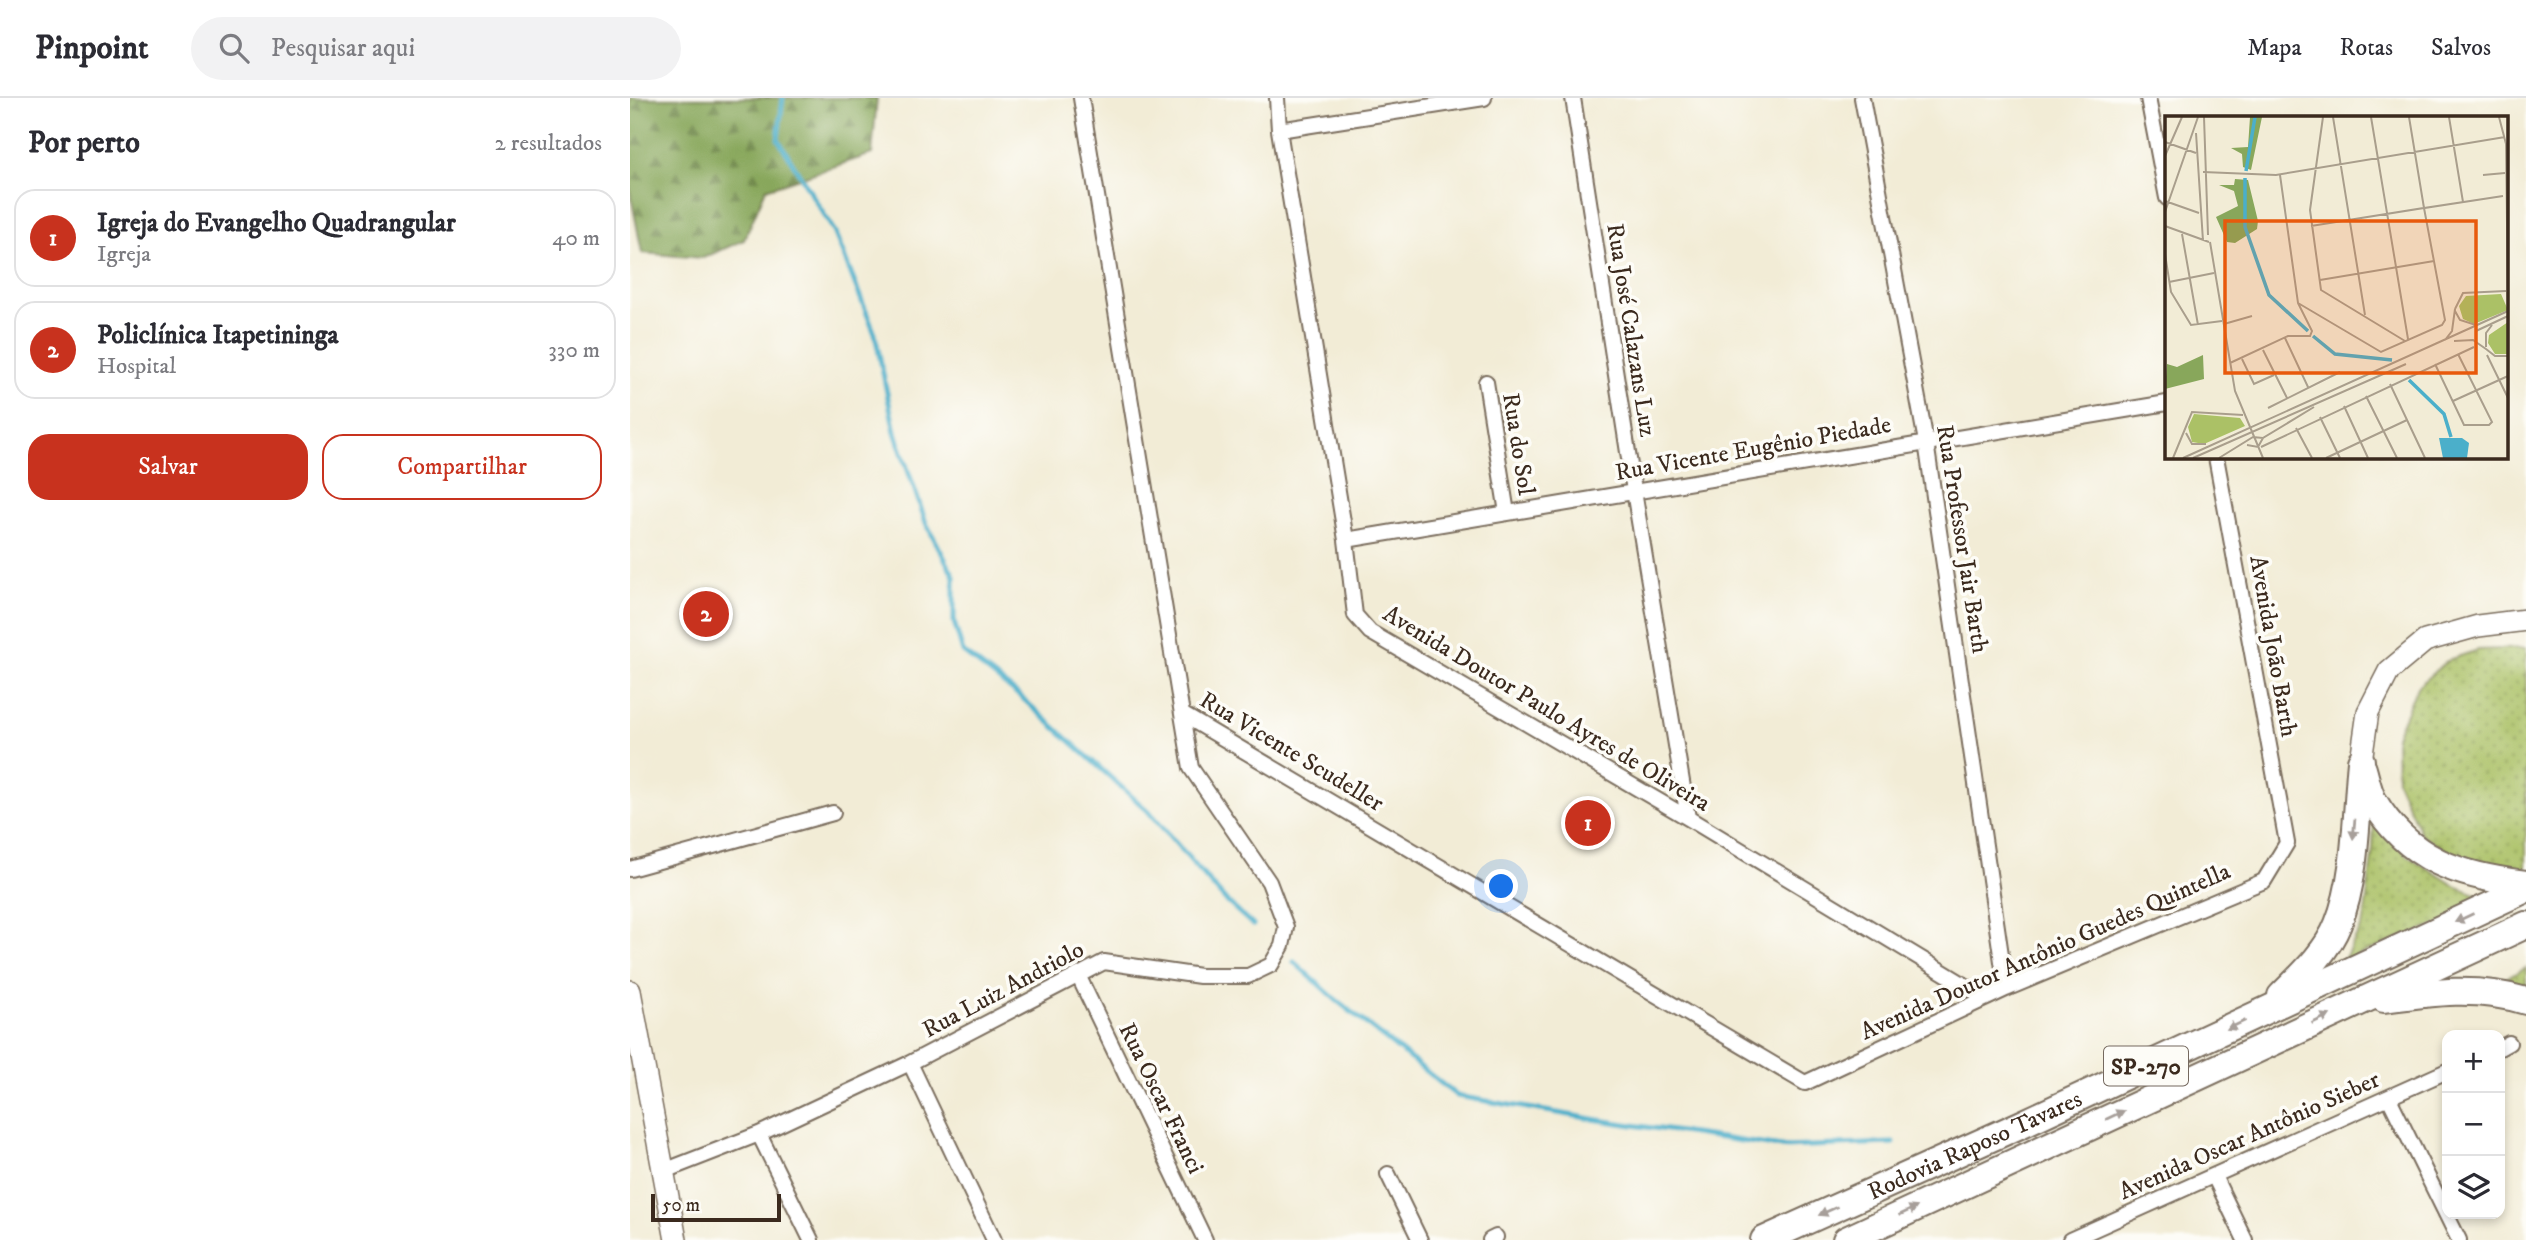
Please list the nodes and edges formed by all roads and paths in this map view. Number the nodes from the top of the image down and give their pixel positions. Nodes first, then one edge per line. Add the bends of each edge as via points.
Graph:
1 (1081, 98) edge
2 (1277, 98) edge
3 (1484, 98) edge
4 (1573, 98) edge
5 (1862, 98) edge
6 (2148, 98) edge
7 (1279, 130) junction
8 (2165, 187) edge
9 (1486, 382) dead end
10 (2165, 403) edge
11 (1926, 442) junction
12 (2216, 458) edge
13 (1634, 491) junction
14 (1507, 513) junction
15 (1346, 540) junction
16 (2526, 620) edge
17 (1182, 714) junction
18 (2361, 761) junction
19 (833, 813) dead end
20 (1688, 818) junction
21 (2287, 843) joint
22 (630, 869) edge
23 (2526, 884) edge
24 (2526, 889) edge
25 (2526, 925) edge
26 (1078, 975) junction
27 (2006, 989) junction
28 (630, 991) edge
29 (1986, 998) junction
30 (2526, 1001) edge
31 (2358, 1002) junction
32 (2267, 1011) junction
33 (910, 1063) junction
34 (2442, 1074) edge
35 (1805, 1083) joint
36 (2389, 1098) junction
37 (759, 1134) junction
38 (664, 1171) junction
39 (1388, 1174) dead end
40 (2214, 1176) junction
41 (676, 1240) edge
42 (811, 1240) edge
43 (993, 1240) edge
44 (1205, 1240) edge
45 (1420, 1240) edge
46 (1764, 1240) edge
47 (1846, 1240) edge
48 (2070, 1240) edge
49 (2245, 1240) edge
50 (2459, 1240) edge

1 - 17 street, Rua Vicente Scudeller
2 - 7 street, Avenida Doutor Paulo Ayres de Oliveira
3 - 7 street
4 - 13 street, Rua José Calazans Luz
5 - 11 street, Rua Professor Jair Barth
6 - 8 street
7 - 15 street, Avenida Doutor Paulo Ayres de Oliveira
9 - 14 street, Rua do Sol
10 - 11 street, Rua Vicente Eugênio Piedade
11 - 13 street, Rua Vicente Eugênio Piedade
11 - 27 street, Rua Professor Jair Barth
12 - 21 street, Avenida João Barth
13 - 14 street, Rua Vicente Eugênio Piedade
13 - 20 street, Rua José Calazans Luz
14 - 15 street, Rua Vicente Eugênio Piedade
15 - 20 street, Avenida Doutor Paulo Ayres de Oliveira via 1354,615 1370,632
16 - 18 main road via 2478,625 2425,641 2389,671 2368,712
17 - 26 street, Rua Luiz Andriolo via 1191,768 1269,882 1286,927 1282,946 1271,965 1248,976 1200,976 1104,962
17 - 35 street, Rua Vicente Scudeller
18 - 23 highway via 2372,798 2403,840 2443,866 2491,880
18 -> 32 highway via 2349,883 2338,925 2313,964
19 - 22 street
20 - 29 street, Avenida Doutor Paulo Ayres de Oliveira
21 - 27 street, Avenida Doutor Antônio Guedes Quintella via 2264,881
24 -> 32 highway, Rodovia Raposo Tavares / SP-270
25 - 31 highway, Rodovia Raposo Tavares / SP-270
26 - 33 street, Rua Luiz Andriolo
26 - 44 street, Rua Oscar Franci
27 - 29 street, Avenida Doutor Antônio Guedes Quintella
28 - 38 main road
29 - 35 street, Avenida Doutor Antônio Guedes Quintella
30 - 31 highway via 2497,992 2443,991
47 -> 31 highway, Rodovia Raposo Tavares / SP-270
32 -> 46 highway, Rodovia Raposo Tavares / SP-270
33 - 37 street, Rua Luiz Andriolo
33 - 43 street
34 - 36 street, Avenida Oscar Antônio Sieber
36 - 40 street, Avenida Oscar Antônio Sieber
36 - 50 street
37 - 38 street, Rua Luiz Andriolo
37 - 42 street
38 - 41 main road
39 - 45 street
40 - 48 street, Avenida Oscar Antônio Sieber
40 - 49 street

